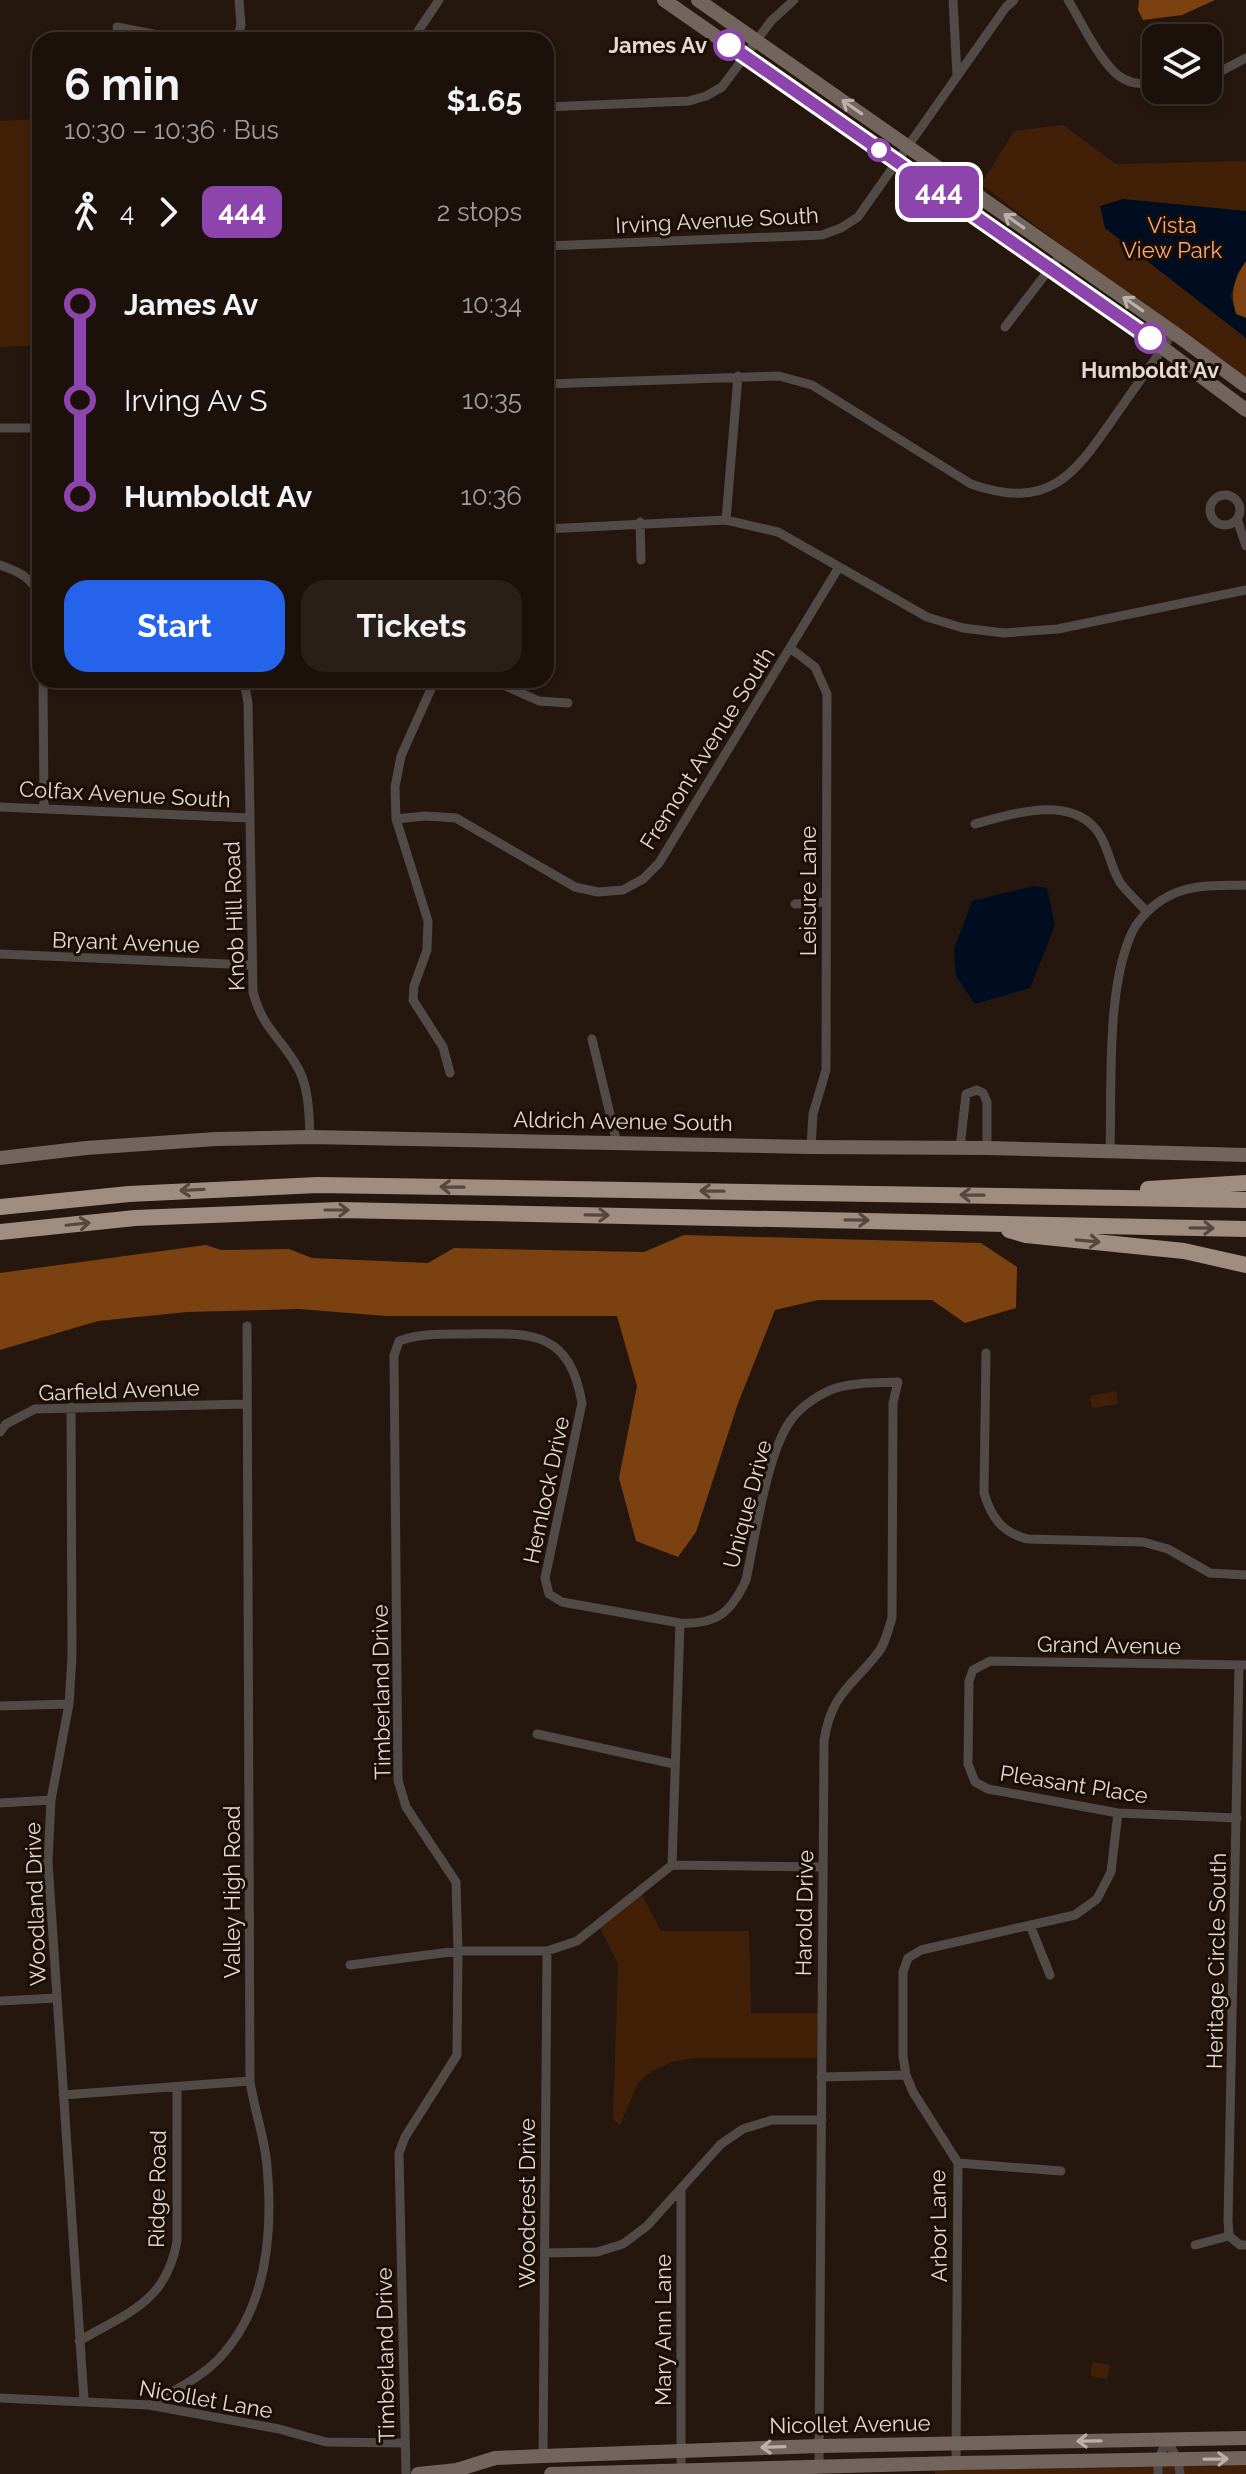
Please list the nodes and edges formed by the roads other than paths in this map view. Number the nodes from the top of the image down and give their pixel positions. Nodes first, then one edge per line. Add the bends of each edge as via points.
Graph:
1 (239, 0) edge
2 (439, 0) edge
3 (664, 0) edge
4 (698, 0) edge
5 (794, 0) edge
6 (953, 0) edge
7 (1014, 0) edge
8 (1068, 0) edge
9 (117, 27) dead end
10 (142, 32) edge
11 (239, 32) edge
12 (417, 32) edge
13 (757, 41) junction
14 (745, 56) junction
15 (1246, 58) edge
16 (1222, 71) edge
17 (957, 75) junction
18 (1142, 84) edge
19 (554, 107) edge
20 (909, 147) junction
21 (897, 163) junction
22 (554, 246) edge
23 (1061, 254) junction
24 (1049, 269) junction
25 (1005, 327) dead end
26 (1173, 332) junction
27 (1163, 348) junction
28 (738, 376) junction
29 (554, 384) edge
30 (1246, 386) edge
31 (1246, 410) edge
32 (0, 428) edge
33 (32, 428) edge
34 (1237, 519) dead end
35 (726, 520) junction
36 (640, 522) junction
37 (554, 528) edge
38 (1246, 546) edge
39 (641, 560) dead end
40 (0, 565) edge
41 (839, 567) junction
42 (32, 582) edge
43 (1246, 590) edge
44 (790, 648) junction
45 (43, 688) edge
46 (245, 688) edge
47 (431, 688) edge
48 (510, 688) edge
49 (568, 703) dead end
50 (0, 807) edge
51 (44, 808) junction
52 (249, 818) junction
53 (396, 819) junction
54 (975, 824) dead end
55 (1246, 885) edge
56 (825, 902) junction
57 (795, 904) dead end
58 (1147, 912) junction
59 (0, 954) edge
60 (251, 965) junction
61 (592, 1039) dead end
62 (450, 1073) dead end
63 (310, 1137) junction
64 (617, 1143) junction
65 (811, 1147) junction
66 (960, 1148) junction
67 (987, 1148) junction
68 (1110, 1153) junction
69 (1246, 1155) edge
70 (0, 1158) edge
71 (1246, 1183) edge
72 (1020, 1196) junction
73 (1246, 1200) edge
74 (0, 1207) edge
75 (984, 1223) junction
76 (1246, 1229) edge
77 (0, 1232) edge
78 (1246, 1265) edge
79 (247, 1326) dead end
80 (986, 1353) dead end
81 (394, 1356) joint
82 (898, 1382) joint
83 (247, 1404) junction
84 (71, 1407) junction
85 (0, 1432) edge
86 (1246, 1575) edge
87 (680, 1623) junction
88 (1243, 1665) edge
89 (973, 1670) joint
90 (69, 1704) junction
91 (0, 1706) edge
92 (537, 1734) dead end
93 (674, 1764) junction
94 (51, 1800) junction
95 (0, 1803) edge
96 (1118, 1813) junction
97 (1237, 1818) junction
98 (672, 1865) junction
99 (823, 1867) junction
100 (1030, 1925) junction
101 (458, 1951) junction
102 (547, 1951) junction
103 (350, 1965) dead end
104 (1050, 1975) dead end
105 (56, 1998) junction
106 (0, 2001) edge
107 (906, 2075) junction
108 (821, 2077) junction
109 (250, 2081) junction
110 (177, 2087) junction
111 (63, 2095) junction
112 (822, 2120) junction
113 (958, 2163) junction
114 (1061, 2171) dead end
115 (681, 2190) junction
116 (1229, 2236) junction
117 (1195, 2245) dead end
118 (1246, 2245) edge
119 (545, 2253) junction
120 (79, 2341) junction
121 (0, 2398) edge
122 (84, 2400) junction
123 (149, 2405) junction
124 (1246, 2438) edge
125 (1167, 2440) junction
126 (405, 2443) junction
127 (957, 2443) junction
128 (819, 2446) junction
129 (681, 2450) junction
130 (543, 2456) junction
131 (1246, 2458) edge
132 (956, 2463) junction
133 (819, 2466) junction
134 (1158, 2467) edge
135 (1179, 2467) edge
136 (681, 2469) junction
137 (457, 2470) junction
138 (406, 2474) edge
139 (418, 2474) edge
140 (484, 2474) edge
141 (543, 2474) edge
142 (551, 2474) edge

1 - 11 street
2 - 12 street
3 - 14 street
4 - 13 street
5 - 13 street
6 - 17 street
7 - 17 street, Irving Avenue South
8 - 18 street via 1110,68 1122,79
9 - 10 street
13 - 14 street
20 -> 13 street
14 - 19 street via 722,87 689,101
14 - 21 street
15 - 16 street
17 - 20 street, Irving Avenue South
20 - 21 street, Irving Avenue South
23 -> 20 street
21 - 22 street, Irving Avenue South via 858,217 822,235
21 - 24 street
23 - 24 street
26 -> 23 street
24 - 25 street
24 - 27 street
26 - 27 street
26 - 30 street
27 - 28 street via 1080,467 1052,486 1021,494 971,484 812,385 779,376
27 - 31 street
28 - 29 street
28 - 35 street
32 - 33 street
34 - 38 street
35 - 36 street
35 - 41 street via 778,532
36 - 37 street
36 - 39 street
40 - 42 street
41 - 43 street via 927,617 1004,633 1058,629
41 - 44 street, Fremont Avenue South
44 - 53 street, Fremont Avenue South via 659,863 623,890 575,887 456,818
44 - 56 street, Leisure Lane via 815,667 827,694
45 - 51 street
46 - 52 street, Knob Hill Road
47 - 53 street via 401,756
48 - 49 street via 539,701
50 - 51 street, Colfax Avenue South
51 - 52 street, Colfax Avenue South
52 - 60 street, Knob Hill Road
53 - 62 street via 428,921 427,950 413,1000 443,1047
54 - 58 street via 1013,813 1079,815 1096,829 1120,883
55 - 58 street via 1190,888
56 - 57 street
56 - 65 street, Leisure Lane via 826,1070 813,1114
58 - 68 street via 1130,935 1120,977 1113,1024
59 - 60 street, Bryant Avenue
60 - 63 street, Knob Hill Road via 258,1011 304,1082
61 - 64 street
63 - 64 street, Aldrich Avenue South
63 - 70 street, Aldrich Avenue South via 187,1141
64 - 65 street, Aldrich Avenue South
65 - 66 street, Aldrich Avenue South
66 - 67 street, Aldrich Avenue South
66 - 67 street via 963,1102 966,1094 977,1090 987,1102
67 - 68 street, Aldrich Avenue South
68 - 69 street, Aldrich Avenue South
71 - 72 highway
72 - 73 highway
72 -> 74 highway via 318,1185 129,1194
75 -> 76 highway
77 -> 75 highway via 135,1218 315,1210
75 -> 78 highway via 1026,1235 1184,1251
79 - 83 street, Valley High Road
80 - 86 street via 984,1493 990,1514 1003,1528 1028,1539 1143,1542 1168,1549 1210,1573
81 - 87 street, Hemlock Drive via 399,1341 416,1335 524,1333 562,1352 578,1375 582,1403 545,1578 549,1594 562,1602
81 - 101 street, Timberland Drive via 398,1780 406,1807 456,1882
82 - 87 street, Unique Drive via 835,1388 791,1420 774,1454 738,1596 707,1623
82 - 99 street, Harold Drive via 893,1403 892,1618 880,1651 842,1691 827,1720
83 - 84 street, Garfield Avenue
83 - 109 street, Valley High Road
84 - 85 street, Garfield Avenue via 35,1409
84 - 90 street, Woodland Drive
87 - 93 street
88 - 89 street, Grand Avenue via 990,1661
88 - 97 street, Heritage Circle South
89 - 96 street, Pleasant Place via 968,1764 975,1782 988,1789
90 - 91 street
90 - 94 street, Woodland Drive
92 - 93 street
93 - 98 street
94 - 95 street
94 - 105 street, Woodland Drive via 48,1862
96 - 97 street, Pleasant Place
96 - 100 street, Arbor Lane via 1111,1872 1097,1899 1075,1915
97 - 116 street, Heritage Circle South
98 - 99 street
98 - 102 street via 577,1941
99 - 108 street, Harold Drive
100 - 104 street
100 - 107 street, Arbor Lane via 921,1950 908,1958 903,1972
101 - 102 street
101 - 103 street
101 - 126 street, Timberland Drive via 457,2055 399,2153
102 - 119 street, Woodcrest Drive
105 - 106 street
105 - 111 street, Woodland Drive
107 - 108 street
107 - 113 street, Arbor Lane
108 - 112 street, Harold Drive
109 - 110 street
109 - 123 street, Valley High Road via 267,2164 263,2277 245,2323 224,2353 198,2376
110 - 111 street
110 - 120 street, Ridge Road via 175,2256 153,2297
111 - 120 street, Woodland Drive
112 - 115 street via 772,2120 743,2129 721,2144
112 - 128 street, Harold Drive
113 - 114 street
113 - 127 street, Arbor Lane
115 - 119 street via 623,2244 597,2252
115 - 129 street, Mary Ann Lane
116 - 117 street
116 - 118 street
119 - 130 street, Woodcrest Drive
120 - 122 street, Woodland Drive
121 - 122 street, Nicollet Lane
122 - 123 street, Nicollet Lane
123 - 126 street, Nicollet Lane via 326,2442
124 - 125 street, Nicollet Avenue
125 -> 127 street, Nicollet Avenue
125 - 134 street
125 - 135 street
126 - 138 street, Timberland Drive
127 - 128 street, Nicollet Avenue
127 - 132 street, Arbor Lane
128 -> 129 street, Nicollet Avenue
128 - 133 street, Harold Drive
129 - 130 street, Nicollet Avenue
129 - 136 street, Mary Ann Lane
130 - 137 street, Nicollet Avenue via 495,2458
130 - 141 street
135 -> 131 street, Nicollet Avenue
132 - 133 street, Nicollet Avenue
132 - 134 street, Nicollet Avenue
133 - 136 street, Nicollet Avenue
134 - 135 street, Nicollet Avenue
136 - 142 street, Nicollet Avenue
137 - 139 street, Nicollet Avenue
137 - 140 street, Nicollet Avenue

